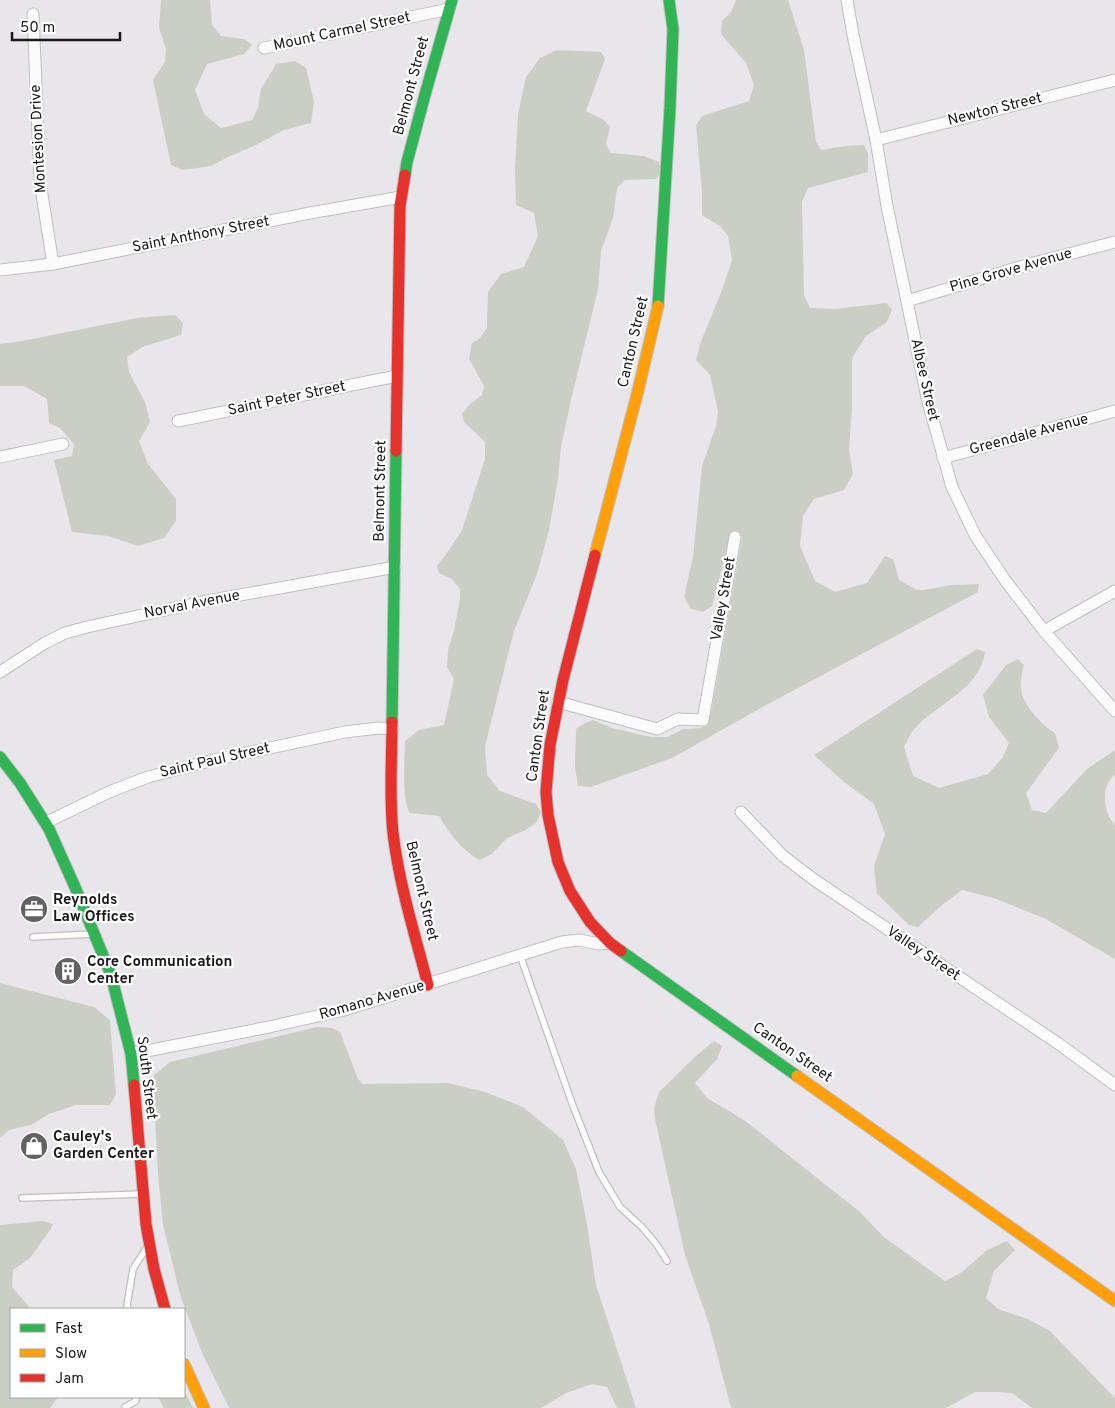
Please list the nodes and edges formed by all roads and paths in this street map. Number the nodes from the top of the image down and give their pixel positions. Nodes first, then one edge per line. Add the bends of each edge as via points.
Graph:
1 (669, 0) edge
2 (847, 0) edge
3 (450, 5) edge
4 (33, 14) dead end
5 (264, 48) dead end
6 (1115, 80) edge
7 (876, 140) junction
8 (401, 197) junction
9 (1115, 242) edge
10 (53, 264) junction
11 (0, 270) edge
12 (907, 301) junction
13 (397, 376) junction
14 (1115, 411) edge
15 (178, 421) dead end
16 (63, 444) dead end
17 (0, 457) edge
18 (944, 458) junction
19 (735, 537) dead end
20 (395, 566) junction
21 (1115, 591) edge
22 (1044, 631) junction
23 (0, 672) edge
24 (558, 702) junction
25 (1115, 711) edge
26 (393, 729) junction
27 (0, 757) edge
28 (741, 812) dead end
29 (45, 824) junction
30 (95, 934) junction
31 (32, 937) dead end
32 (610, 943) junction
33 (520, 955) junction
34 (428, 985) junction
35 (131, 1054) junction
36 (1115, 1085) edge
37 (143, 1194) junction
38 (22, 1198) dead end
39 (149, 1243) junction
40 (667, 1261) dead end
41 (1115, 1301) edge
42 (128, 1308) edge
43 (165, 1308) edge
44 (185, 1366) edge
45 (136, 1398) edge
46 (125, 1406) dead end
47 (204, 1408) edge

1 - 24 street, Canton Street via 673,29 659,303
2 - 7 street, Albee Street
3 - 5 street, Mount Carmel Street
3 - 8 street, Belmont Street via 407,162
4 - 10 street, Montesion Drive via 40,182
6 - 7 street, Newton Street
7 - 12 street, Albee Street
8 - 10 street, Saint Anthony Street
8 - 13 street, Belmont Street
9 - 12 street, Pine Grove Avenue
10 - 11 street, Saint Anthony Street
12 - 18 street, Albee Street via 928,402
13 - 15 street, Saint Peter Street
13 - 20 street, Belmont Street
14 - 18 street, Greendale Avenue
16 - 17 street
18 - 22 street, Albee Street via 952,487 975,535
19 - 24 street, Valley Street via 703,720 678,719 657,729
20 - 23 street, Norval Avenue via 87,627 45,642
20 - 26 street, Belmont Street
21 - 22 street
22 - 25 street, Albee Street
24 - 32 street, Canton Street via 546,785 552,839 570,891 590,922
26 - 29 street, Saint Paul Street via 345,732 148,777 109,792
26 - 34 street, Belmont Street via 393,835 400,880
27 - 29 street, South Street
28 - 36 street, Valley Street via 783,856 812,879
29 - 30 street, South Street
30 - 31 lane
30 - 35 street, South Street via 111,976
32 - 33 street, Romano Avenue via 562,942
32 - 41 street, Canton Street
33 - 34 street, Romano Avenue
33 - 40 lane via 599,1172 620,1206 657,1244
34 - 35 street, Romano Avenue via 269,1028
35 - 37 street, South Street
37 - 38 lane
37 - 39 street, South Street
39 - 42 lane via 133,1269
39 - 43 street, South Street
44 - 47 street
45 - 46 lane

